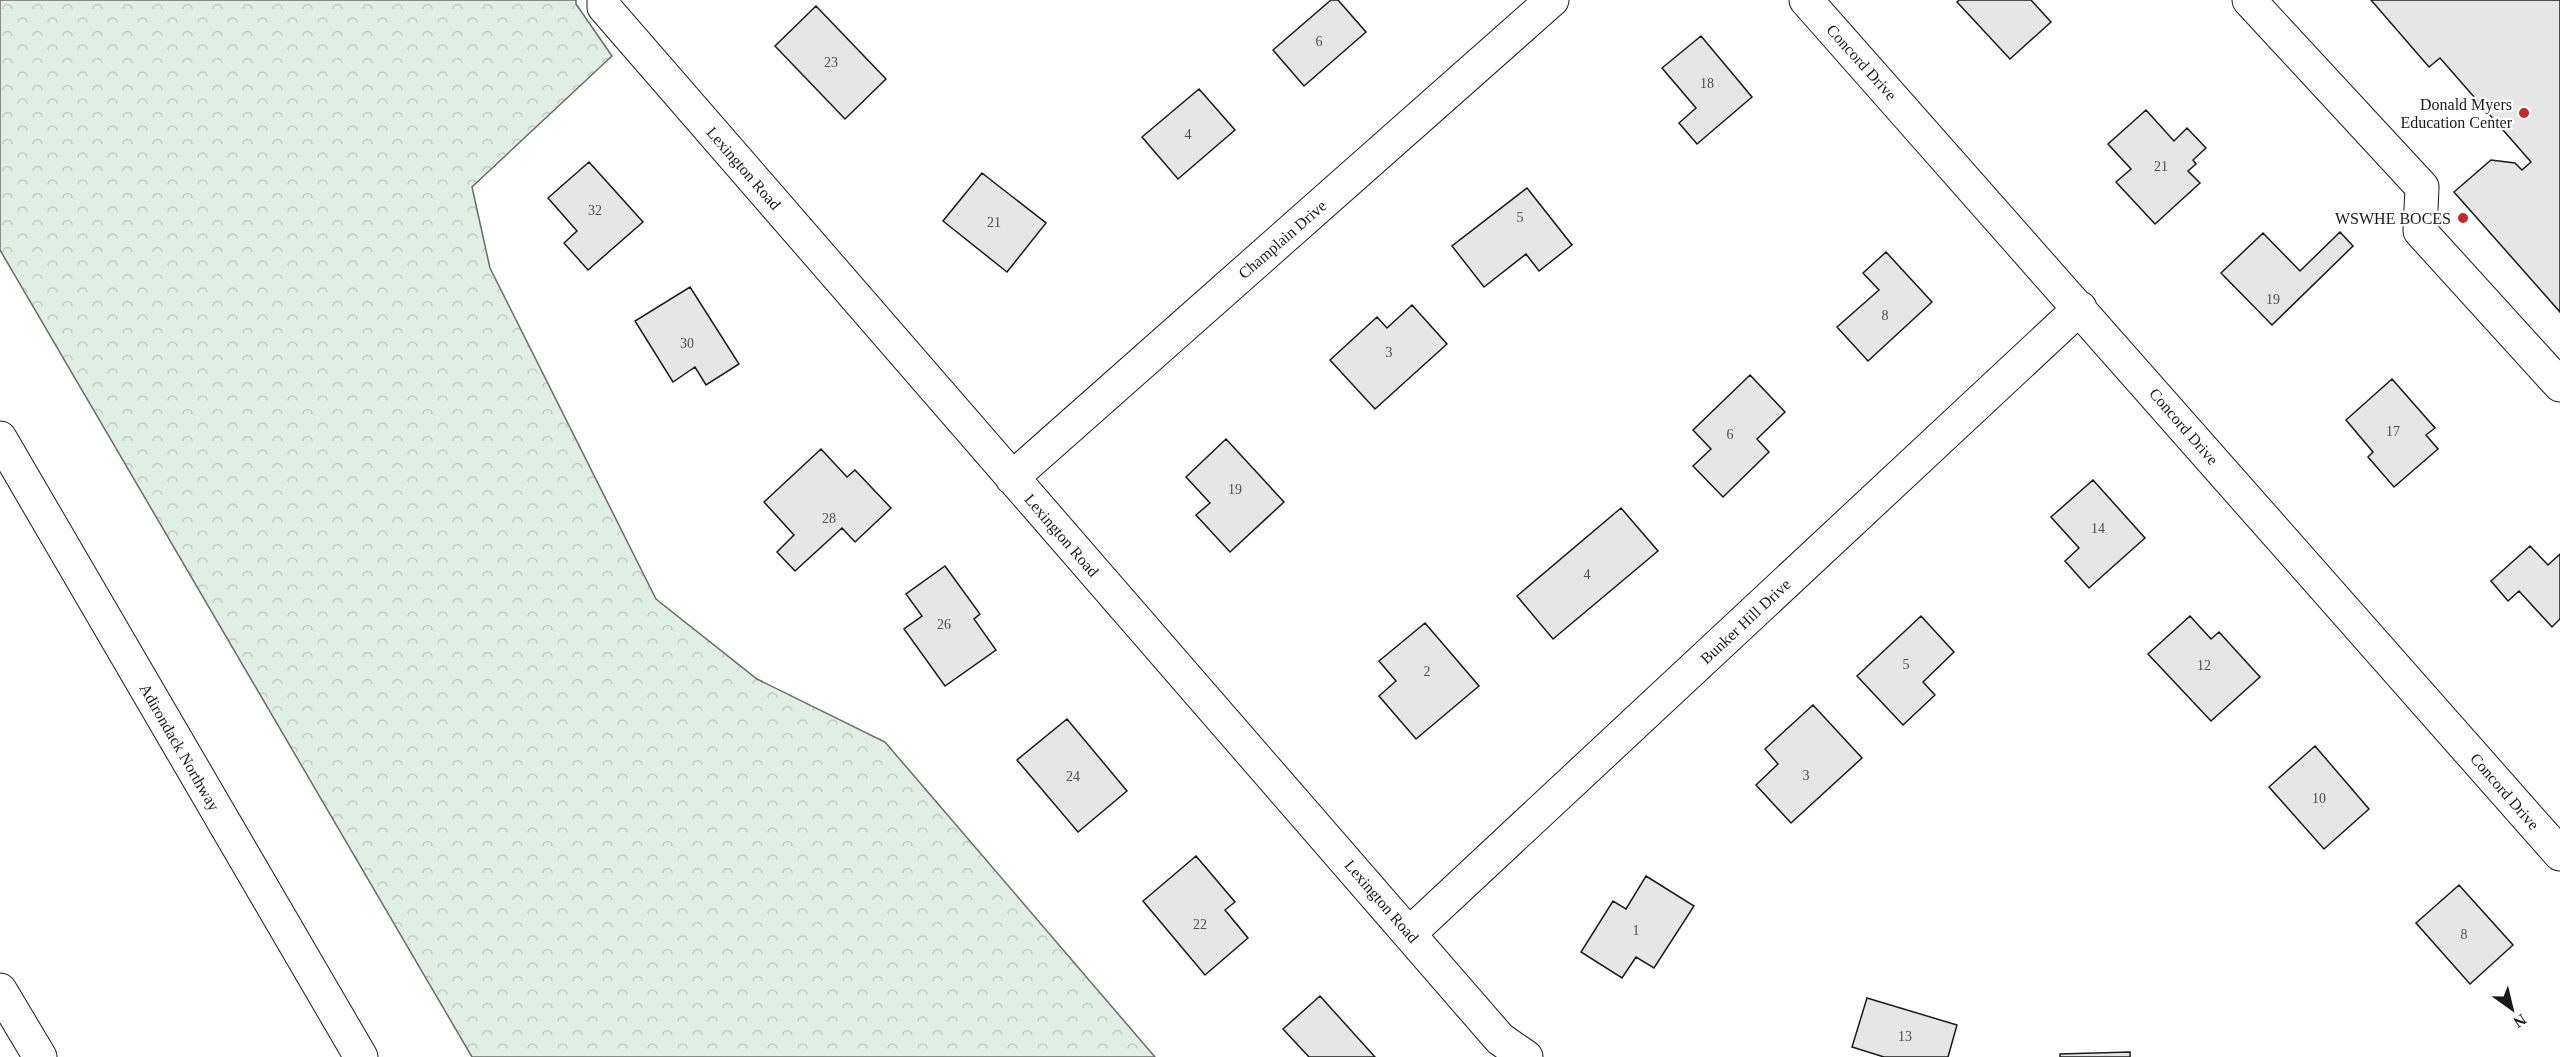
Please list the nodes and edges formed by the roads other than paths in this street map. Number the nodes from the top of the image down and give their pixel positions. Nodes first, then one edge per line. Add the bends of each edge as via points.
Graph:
1 (1552, 0) edge
2 (1806, 0) edge
3 (2249, 0) edge
4 (604, 4) edge
5 (2080, 308) junction
6 (2560, 385) edge
7 (0, 438) edge
8 (1012, 478) junction
9 (2560, 854) edge
10 (1410, 933) junction
11 (0, 990) edge
12 (40, 1057) edge
13 (361, 1057) edge
14 (1526, 1057) edge

1 - 8 main road, Champlain Drive
2 - 5 main road, Concord Drive
3 - 6 main road via 2422,187 2420,231
4 - 8 main road, Lexington Road
5 - 9 main road, Concord Drive
5 - 10 main road, Bunker Hill Drive
7 - 13 main road, Adirondack Northway
8 - 10 main road, Lexington Road
10 - 14 main road, Lexington Road via 1500,1039
11 - 12 main road

